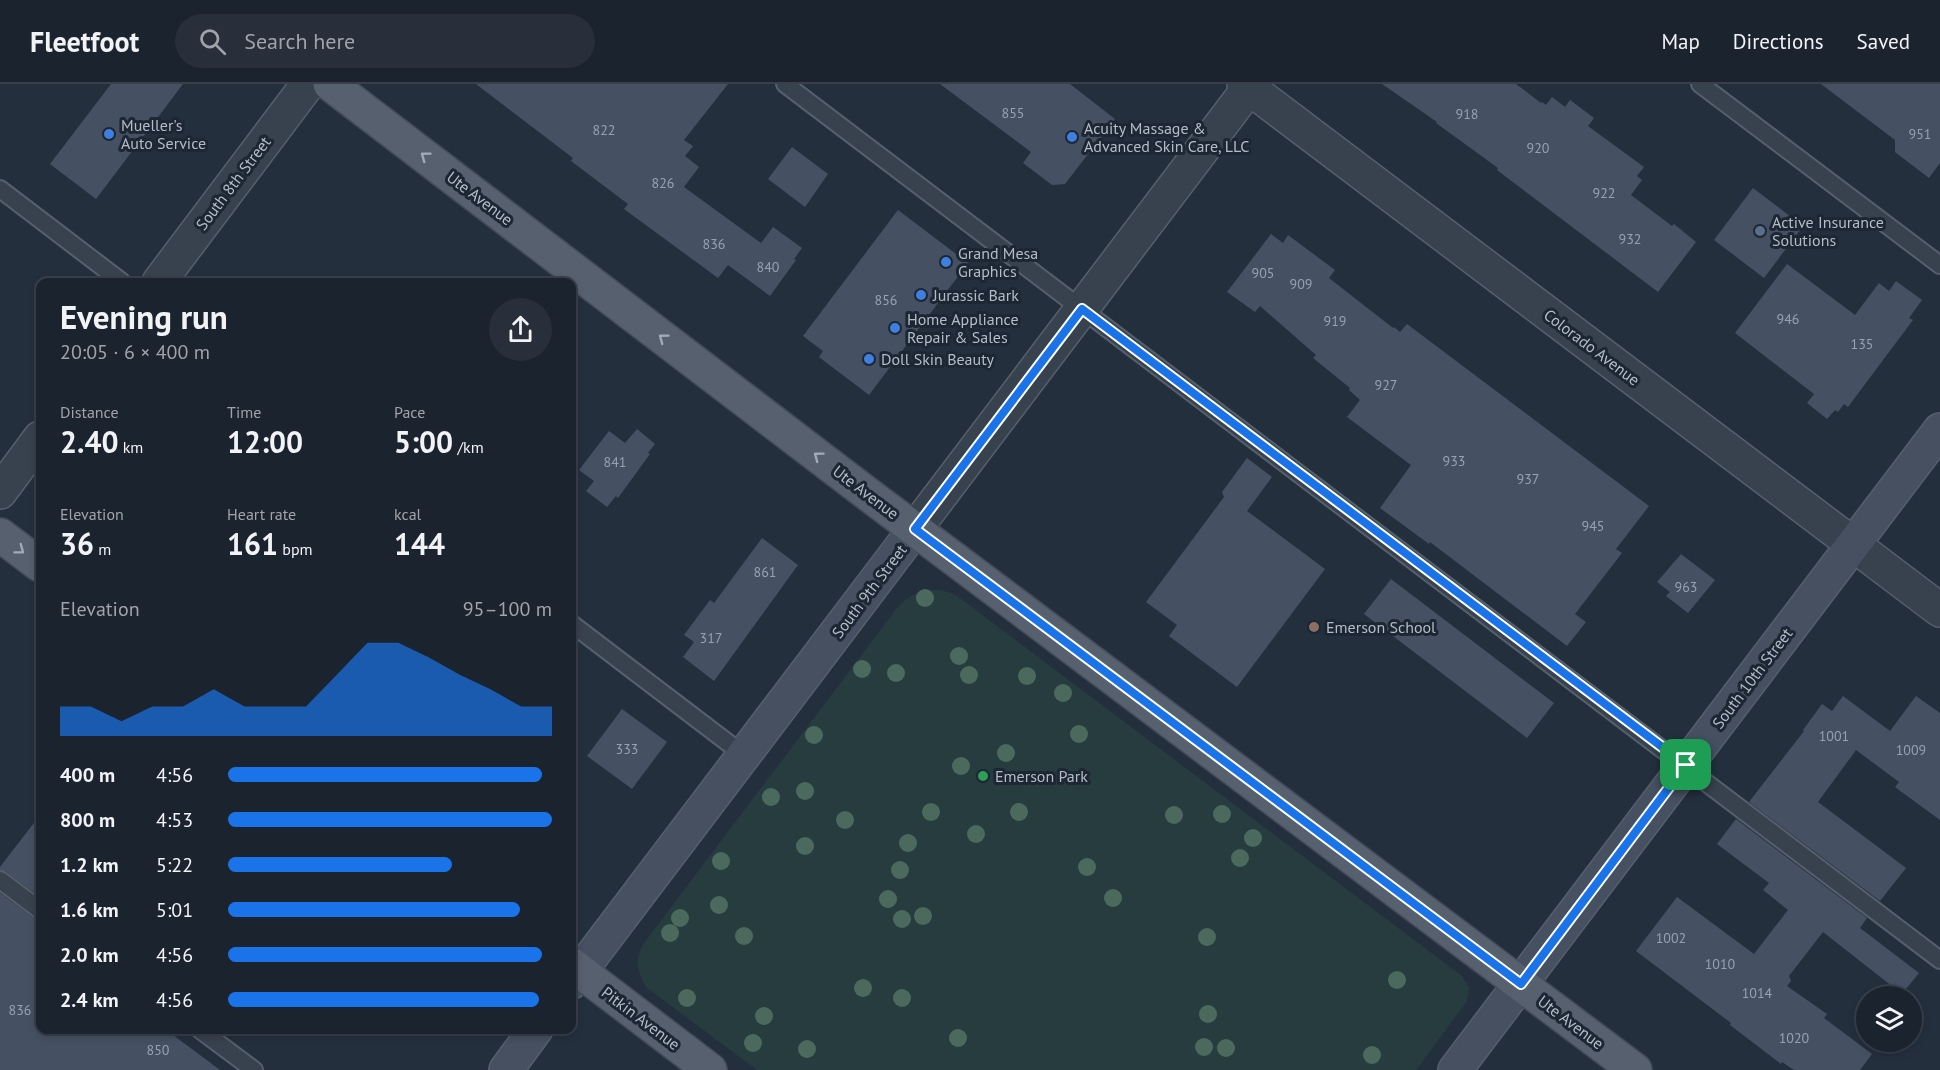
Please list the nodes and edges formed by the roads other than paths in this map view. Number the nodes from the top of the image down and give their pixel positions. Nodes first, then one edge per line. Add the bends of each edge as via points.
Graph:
1 (308, 84) edge
2 (330, 84) edge
3 (785, 84) edge
4 (1700, 84) edge
5 (1248, 85) edge
6 (0, 189) edge
7 (1940, 265) edge
8 (117, 278) edge
9 (162, 278) edge
10 (1082, 309) junction
11 (1940, 430) edge
12 (36, 443) edge
13 (0, 492) edge
14 (915, 529) junction
15 (0, 534) edge
16 (1853, 545) junction
17 (36, 562) edge
18 (1940, 610) edge
19 (576, 627) edge
20 (744, 755) junction
21 (1686, 765) junction
22 (0, 880) edge
23 (36, 907) edge
24 (1940, 960) edge
25 (576, 970) edge
26 (576, 974) edge
27 (1521, 984) junction
28 (206, 1034) edge
29 (532, 1034) edge
30 (254, 1070) edge
31 (506, 1070) edge
32 (710, 1070) edge
33 (1455, 1070) edge
34 (1635, 1070) edge

1 - 9 street, South 8th Street
14 -> 2 main road, Ute Avenue
3 - 10 lane
4 - 7 lane
5 - 10 street, South 9th Street
5 - 16 street, Colorado Avenue
6 - 8 lane
10 - 14 street, South 9th Street
10 - 21 lane
11 - 16 street, South 10th Street
12 - 13 street
14 - 20 street, South 9th Street
14 - 27 main road, Ute Avenue
15 -> 17 main road
16 - 18 street, Colorado Avenue
16 - 21 street, South 10th Street
19 - 20 lane
20 - 25 street, South 9th Street
21 - 24 lane
21 - 27 street, South 10th Street
22 - 23 lane
26 - 32 main road, Pitkin Avenue
27 - 33 street, South 10th Street
27 - 34 main road, Ute Avenue
28 - 30 lane
29 - 31 street

